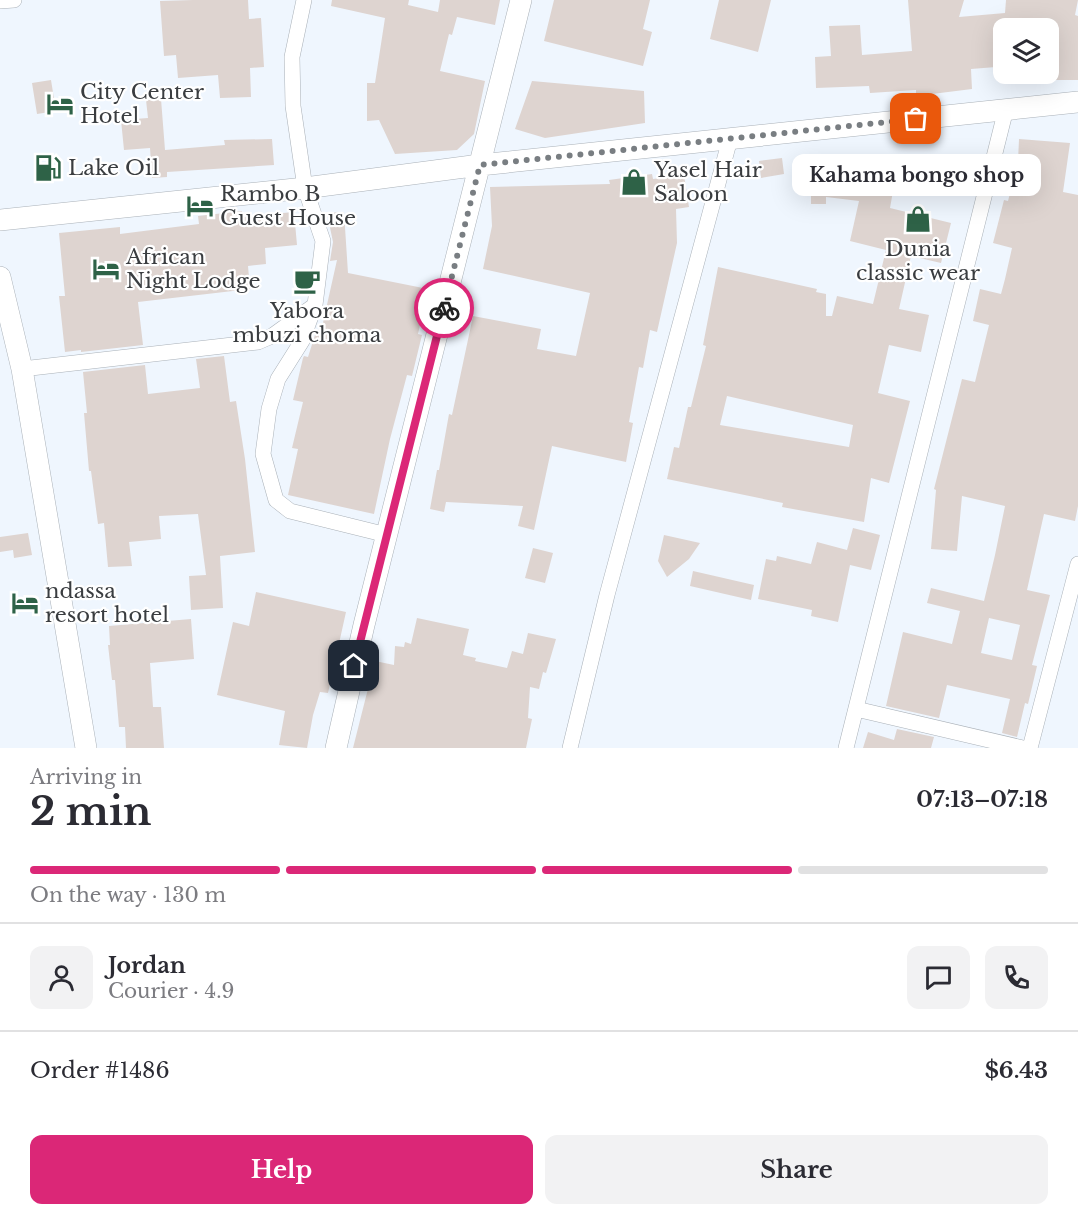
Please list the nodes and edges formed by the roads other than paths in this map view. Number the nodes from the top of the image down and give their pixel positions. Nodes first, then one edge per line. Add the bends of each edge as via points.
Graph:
1 (14, 0) edge
2 (304, 0) edge
3 (521, 0) edge
4 (0, 1) edge
5 (1078, 102) edge
6 (1006, 110) junction
7 (730, 139) junction
8 (480, 165) junction
9 (305, 188) junction
10 (0, 220) edge
11 (0, 277) edge
12 (315, 305) junction
13 (22, 369) junction
14 (387, 535) junction
15 (1078, 564) edge
16 (856, 709) junction
17 (86, 748) edge
18 (336, 748) edge
19 (570, 748) edge
20 (846, 748) edge
21 (1023, 748) edge
22 (1030, 748) edge

1 - 4 street
2 - 9 street via 292,67 293,106
3 - 8 street
5 - 6 street
6 - 7 street
6 - 16 street
7 - 8 street
7 - 19 street
8 - 9 street
8 - 14 street
9 - 10 street
9 - 12 street via 323,241
11 - 13 street
12 - 13 street via 258,342
12 - 14 street via 302,341 278,379 268,409 263,454 276,500 290,511
13 - 17 street
14 - 18 street
15 - 22 street
16 - 20 street
16 - 21 street

